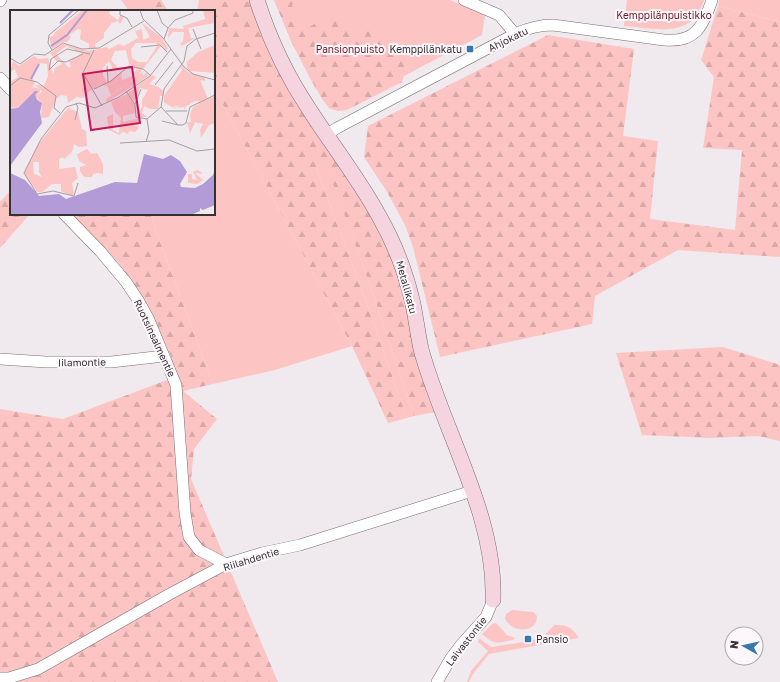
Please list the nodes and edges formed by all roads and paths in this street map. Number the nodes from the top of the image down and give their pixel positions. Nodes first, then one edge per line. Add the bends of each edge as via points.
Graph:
1 (257, 0) edge
2 (464, 0) edge
3 (712, 0) edge
4 (515, 34) junction
5 (0, 78) edge
6 (10, 89) edge
7 (326, 135) junction
8 (65, 215) edge
9 (164, 356) junction
10 (0, 359) edge
11 (472, 490) junction
12 (226, 564) junction
13 (493, 600) joint
14 (0, 678) edge
15 (437, 682) edge

1 - 7 street, Metallikatu via 272,40 292,81
2 - 4 street via 499,15
3 - 4 street, Ahjokatu via 706,17 696,32 678,40 553,25 541,25
4 - 7 street, Ahjokatu
5 - 6 street
7 - 11 street, Metallikatu via 367,195 393,242 412,303 421,350
8 - 9 street, Ruotsinsalmentie via 126,282 138,300
9 - 10 street, Iilamontie via 111,362
9 - 12 street, Ruotsinsalmentie via 176,385 189,537 199,550
11 - 12 street, Riilahdentie via 300,545
11 - 13 street, Metallikatu via 490,559 494,581
12 - 14 street, Riilahdentie via 38,669 9,678
13 - 15 street, Laivastontie via 486,617 456,652

